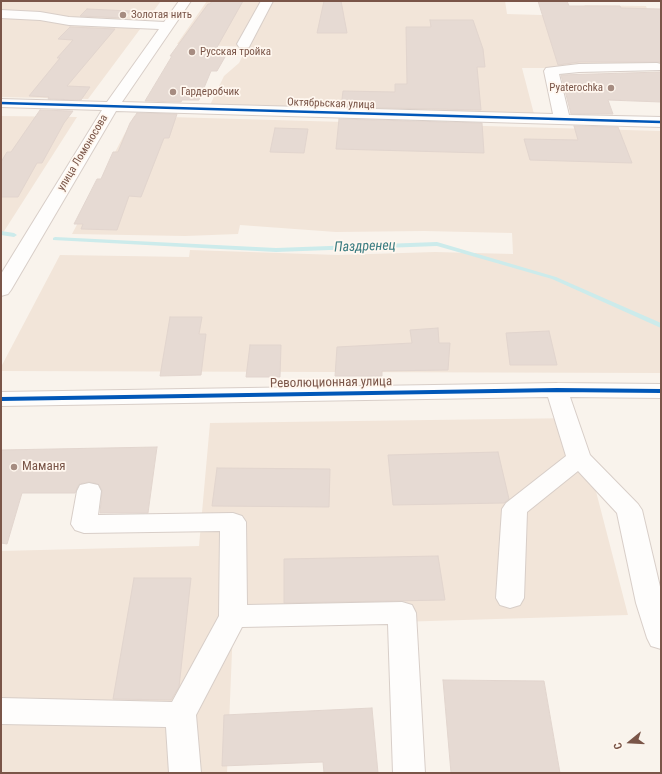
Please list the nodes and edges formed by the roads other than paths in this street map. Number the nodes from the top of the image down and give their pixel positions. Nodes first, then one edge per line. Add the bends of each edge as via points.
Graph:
1 (185, 1) edge
2 (267, 1) edge
3 (1, 14) edge
4 (168, 26) junction
5 (244, 44) dead end
6 (657, 67) dead end
7 (1, 103) edge
8 (111, 107) junction
9 (562, 119) junction
10 (661, 122) edge
11 (1, 290) edge
12 (557, 390) junction
13 (661, 391) edge
14 (1, 398) edge
15 (579, 458) junction
16 (89, 491) dead end
17 (510, 598) dead end
18 (233, 616) junction
19 (661, 638) edge
20 (1, 711) edge
21 (181, 715) junction
22 (185, 773) edge
23 (409, 773) edge

1 - 4 street, улица Ломоносова
2 - 5 street
3 - 4 street via 70,21
4 - 8 street, улица Ломоносова
6 - 9 street via 551,71
7 - 8 street, Октябрьская улица
8 - 9 street, Октябрьская улица
8 - 11 street, улица Ломоносова
9 - 10 street, Октябрьская улица
12 - 13 street, Революционная улица
12 - 14 street, Революционная улица
12 - 15 street
15 - 17 street via 515,509
15 - 19 street via 629,510 650,603
16 - 18 street via 84,524 233,522
18 - 21 street
18 - 23 street via 402,613
20 - 21 street
21 - 22 street

